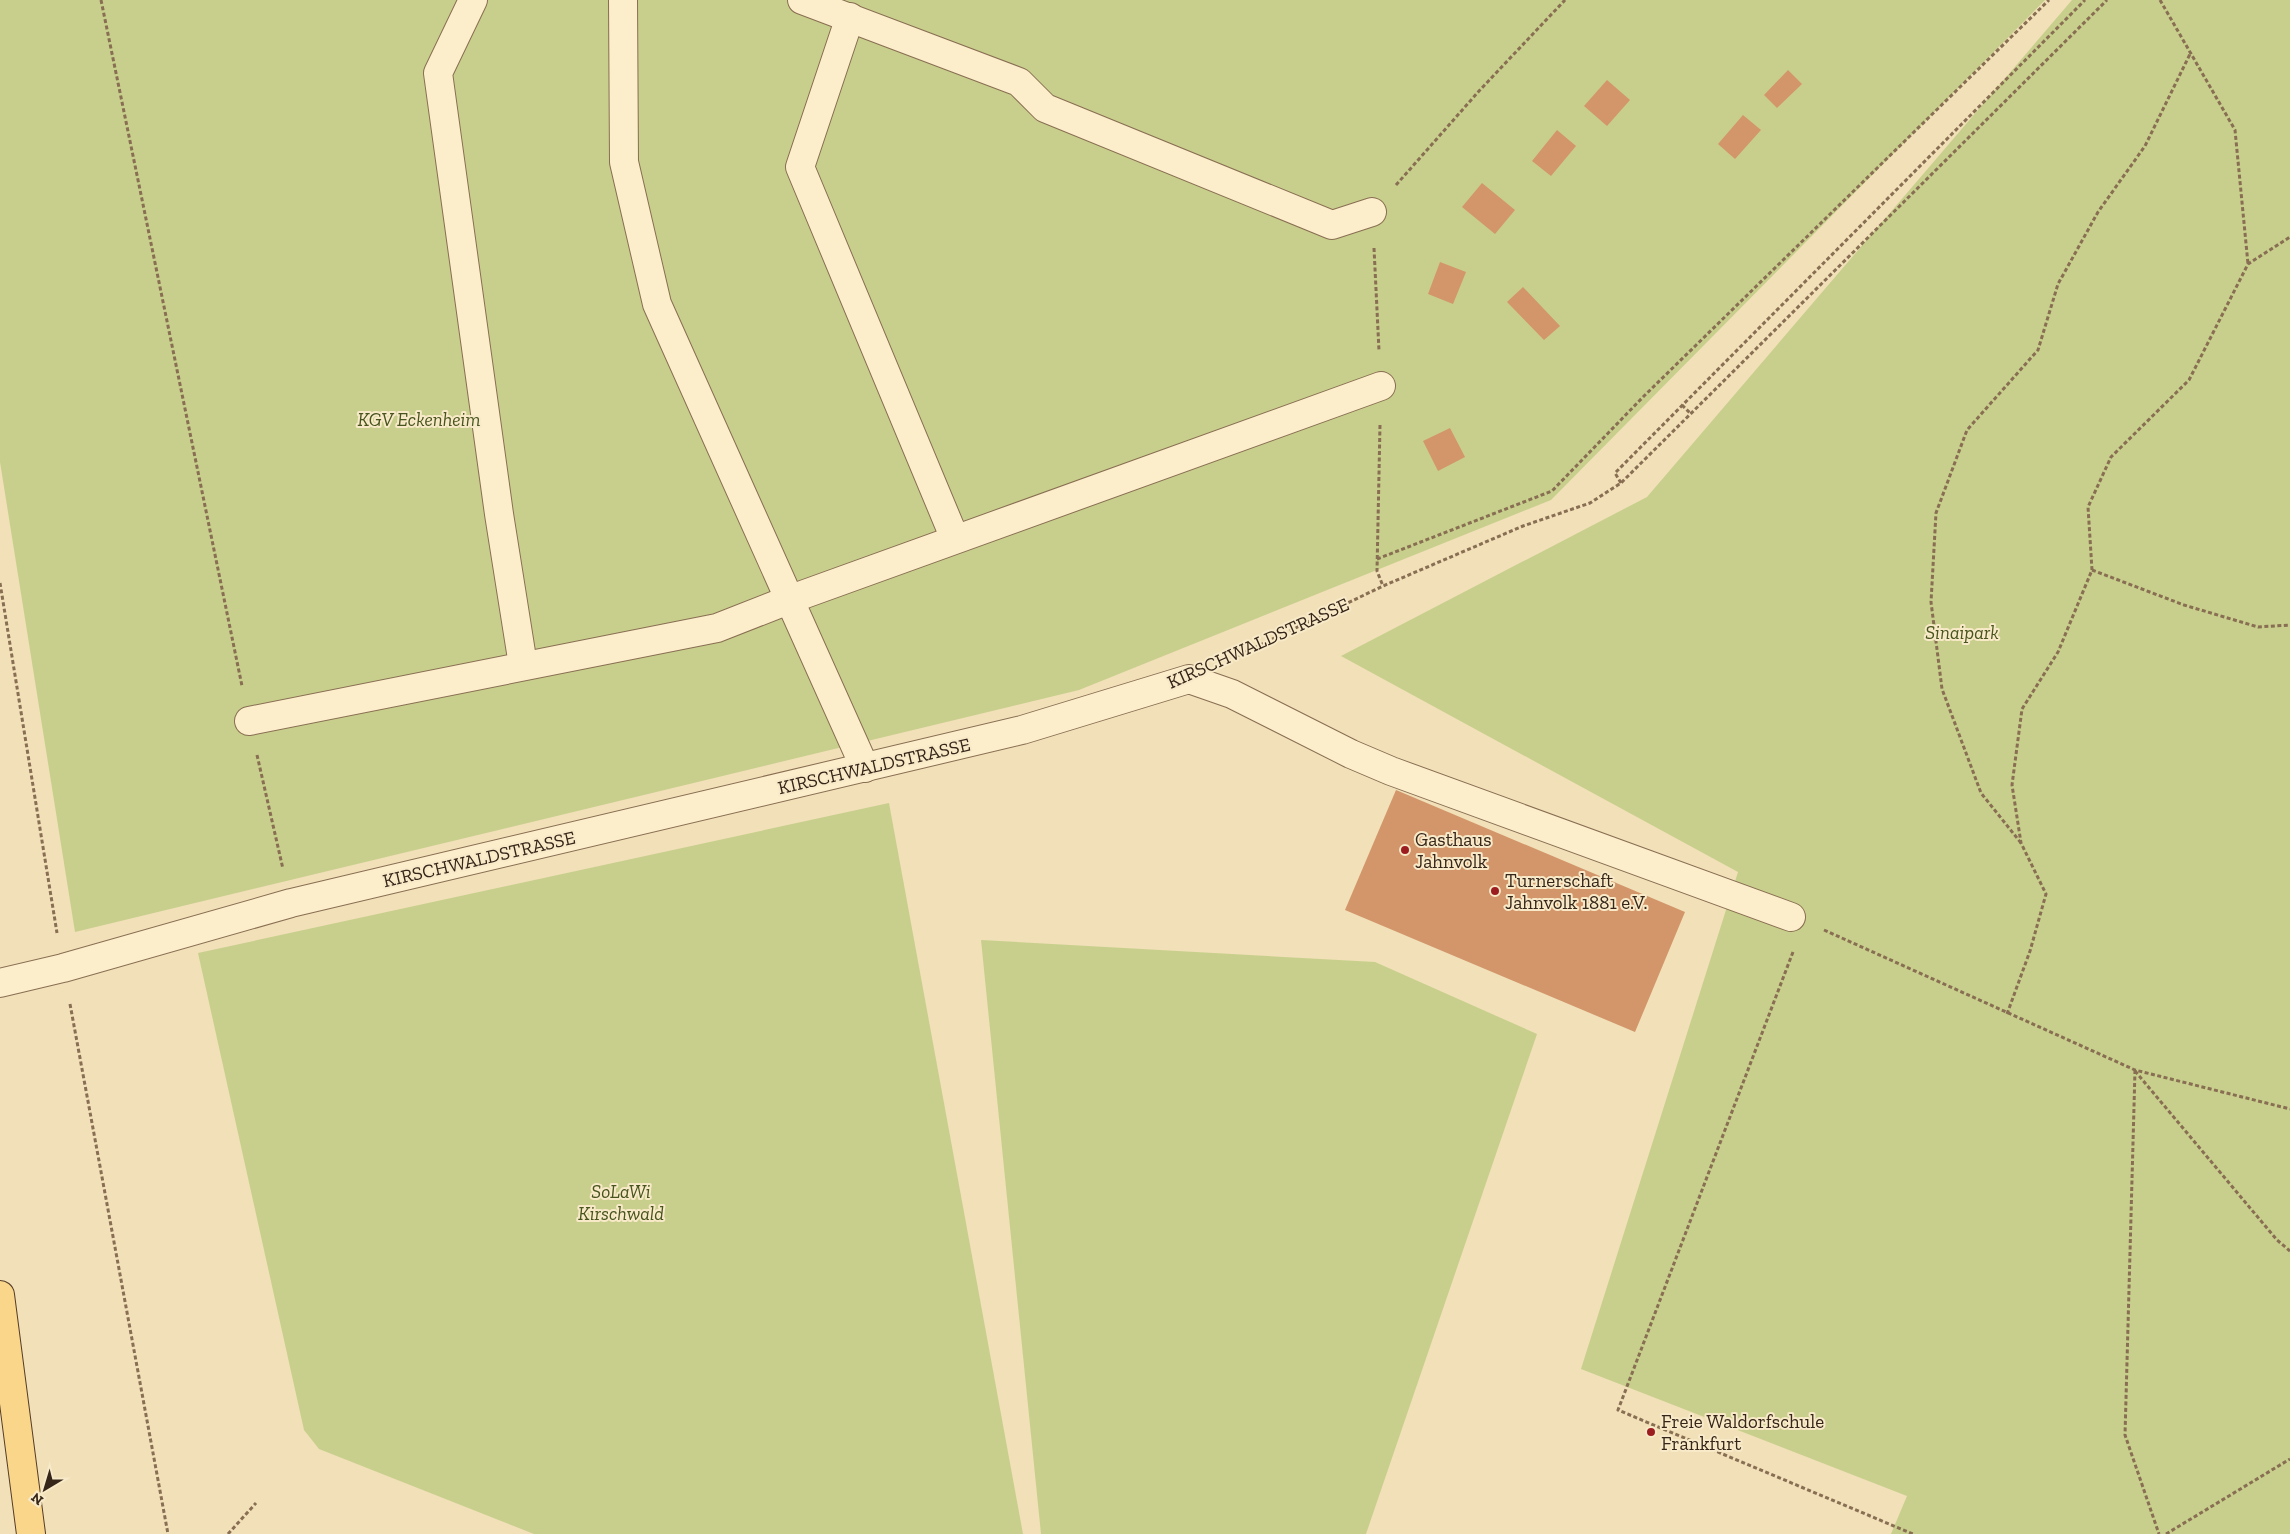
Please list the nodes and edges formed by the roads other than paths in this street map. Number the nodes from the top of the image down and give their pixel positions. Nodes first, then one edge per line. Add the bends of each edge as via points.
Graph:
1 (473, 0) edge
2 (622, 0) edge
3 (802, 0) edge
4 (850, 17) junction
5 (1372, 212) road end
6 (1381, 386) road end
7 (955, 539) junction
8 (791, 599) junction
9 (523, 665) junction
10 (249, 722) road end
11 (865, 768) junction
12 (1798, 919) road end
13 (11, 981) edge
14 (0, 1295) edge
15 (30, 1534) edge

1 - 9 lane via 438,73
2 - 8 lane via 624,162 657,304
3 - 4 lane
4 - 5 lane via 1019,82 1045,108 1332,225
4 - 7 lane via 800,167
6 - 7 lane
7 - 8 lane
8 - 9 lane via 717,628
8 - 11 lane
9 - 10 lane
11 - 12 lane, KIRSCHWALDSTRASSE via 1022,730 1189,679 1232,694 1391,771
11 - 13 lane, KIRSCHWALDSTRASSE via 292,903
14 - 15 main road

